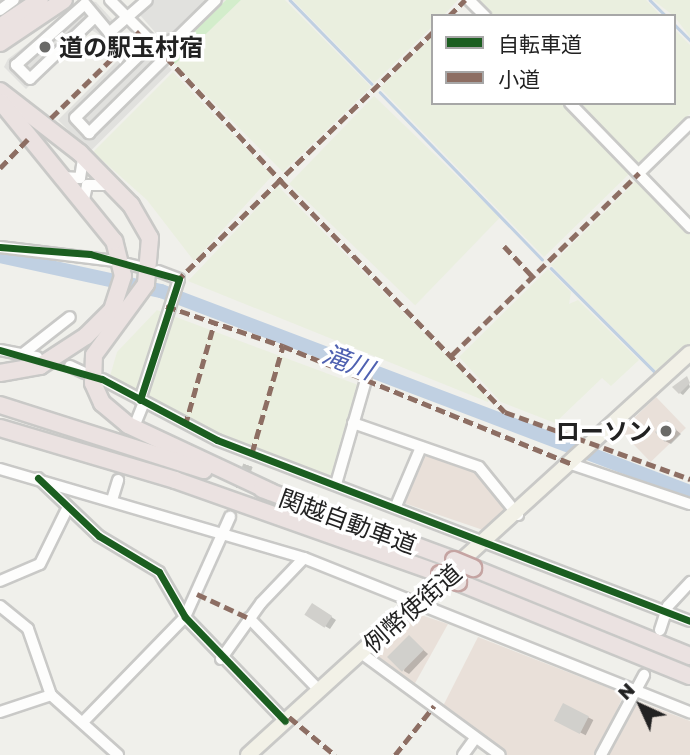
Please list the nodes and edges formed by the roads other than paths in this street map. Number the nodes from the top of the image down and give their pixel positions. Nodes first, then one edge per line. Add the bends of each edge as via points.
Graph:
1 (14, 0) edge
2 (40, 0) edge
3 (64, 0) edge
4 (110, 0) edge
5 (147, 0) edge
6 (216, 0) edge
7 (469, 0) edge
8 (0, 10) edge
9 (483, 14) edge
10 (94, 18) junction
11 (127, 18) junction
12 (0, 27) edge
13 (47, 35) junction
14 (0, 43) edge
15 (154, 45) junction
16 (61, 49) junction
17 (166, 57) dead end
18 (0, 90) edge
19 (0, 101) edge
20 (572, 105) edge
21 (690, 123) edge
22 (80, 153) junction
23 (639, 173) junction
24 (55, 174) junction
25 (112, 185) junction
26 (83, 206) junction
27 (690, 227) edge
28 (0, 247) edge
29 (122, 263) junction
30 (151, 270) junction
31 (127, 298) junction
32 (70, 317) dead end
33 (0, 350) edge
34 (24, 353) junction
35 (37, 357) dead end
36 (689, 358) edge
37 (69, 366) dead end
38 (0, 373) edge
39 (85, 373) dead end
40 (102, 379) dead end
41 (366, 380) dead end
42 (142, 401) junction
43 (0, 405) edge
44 (136, 422) dead end
45 (353, 424) junction
46 (0, 428) edge
47 (421, 447) junction
48 (252, 453) junction
49 (575, 463) junction
50 (248, 466) tunnel mouth
51 (2, 473) edge
52 (38, 478) junction
53 (118, 480) dead end
54 (336, 484) junction
55 (271, 492) junction
56 (112, 500) junction
57 (690, 503) edge
58 (396, 506) junction
59 (67, 509) junction
60 (518, 515) junction
61 (230, 517) tunnel mouth
62 (225, 531) junction
63 (489, 540) junction
64 (304, 558) junction
65 (0, 581) edge
66 (690, 582) edge
67 (419, 602) junction
68 (0, 606) edge
69 (666, 612) junction
70 (185, 617) junction
71 (249, 618) junction
72 (690, 621) edge
73 (660, 630) dead end
74 (361, 653) junction
75 (690, 656) edge
76 (222, 659) junction
77 (644, 675) dead end
78 (690, 676) edge
79 (634, 689) junction
80 (319, 690) junction
81 (51, 695) junction
82 (0, 712) edge
83 (690, 712) edge
84 (285, 721) junction
85 (83, 722) junction
86 (473, 741) junction
87 (118, 755) edge
88 (248, 755) edge
89 (463, 755) edge
90 (500, 755) edge
91 (601, 755) edge

1 - 8 street
2 - 12 highway
3 - 14 highway
4 - 11 street
5 - 11 street
6 - 15 street via 177,38
7 - 9 street
10 - 11 street via 109,33
10 - 13 street via 85,4
10 - 16 street
11 - 15 street
13 - 16 street
13 - 16 street via 16,65 30,79
15 - 17 street via 75,118 89,133
18 - 22 highway
19 - 24 highway via 38,144
20 - 23 street
21 - 23 street
22 - 24 street via 86,168 80,178
22 - 25 highway
23 - 27 street
24 - 26 highway
25 - 26 street via 88,185
25 - 30 highway via 146,226
26 - 29 highway via 114,241
28 - 29 street
29 - 30 street
29 - 31 highway
30 - 31 highway
30 - 42 street via 179,279 167,302
31 - 38 highway via 57,358
31 - 55 highway via 94,355 93,383 102,403 128,425
32 - 34 street
33 - 34 street
34 - 35 street
36 - 49 main road, 例幣使街道
37 - 39 street
40 - 42 street
41 - 45 street
42 - 44 street
42 - 48 street
43 - 55 highway, 関越自動車道
45 - 47 street
45 - 54 street
46 - 78 highway, 関越自動車道, bridge via 175,480 440,574
47 - 58 street
47 - 60 street via 479,467
48 - 50 street
48 - 54 street
49 - 57 street
49 - 60 main road, 例幣使街道
51 - 52 street
52 - 56 street
52 - 59 street
53 - 56 street
54 - 58 street
55 - 75 highway, 関越自動車道, bridge
56 - 62 street
58 - 63 street
59 - 65 street via 40,564
59 - 70 street via 159,572
60 - 63 main road, 例幣使街道
61 - 62 street
62 - 64 street
62 - 70 street
63 - 67 main road, 例幣使街道
63 - 69 street
64 - 67 street
64 - 71 street
66 - 69 street
67 - 74 main road, 例幣使街道
67 - 79 street
68 - 81 street via 29,629
69 - 72 street
69 - 73 street
70 - 76 street
70 - 85 street
71 - 76 street
71 - 80 street
74 - 80 main road, 例幣使街道
74 - 86 street
76 - 84 street
77 - 79 street
79 - 83 street
79 - 91 street
80 - 84 main road, 例幣使街道
81 - 82 street
81 - 85 street
84 - 88 main road, 例幣使街道
85 - 87 street
86 - 89 street
86 - 90 street

